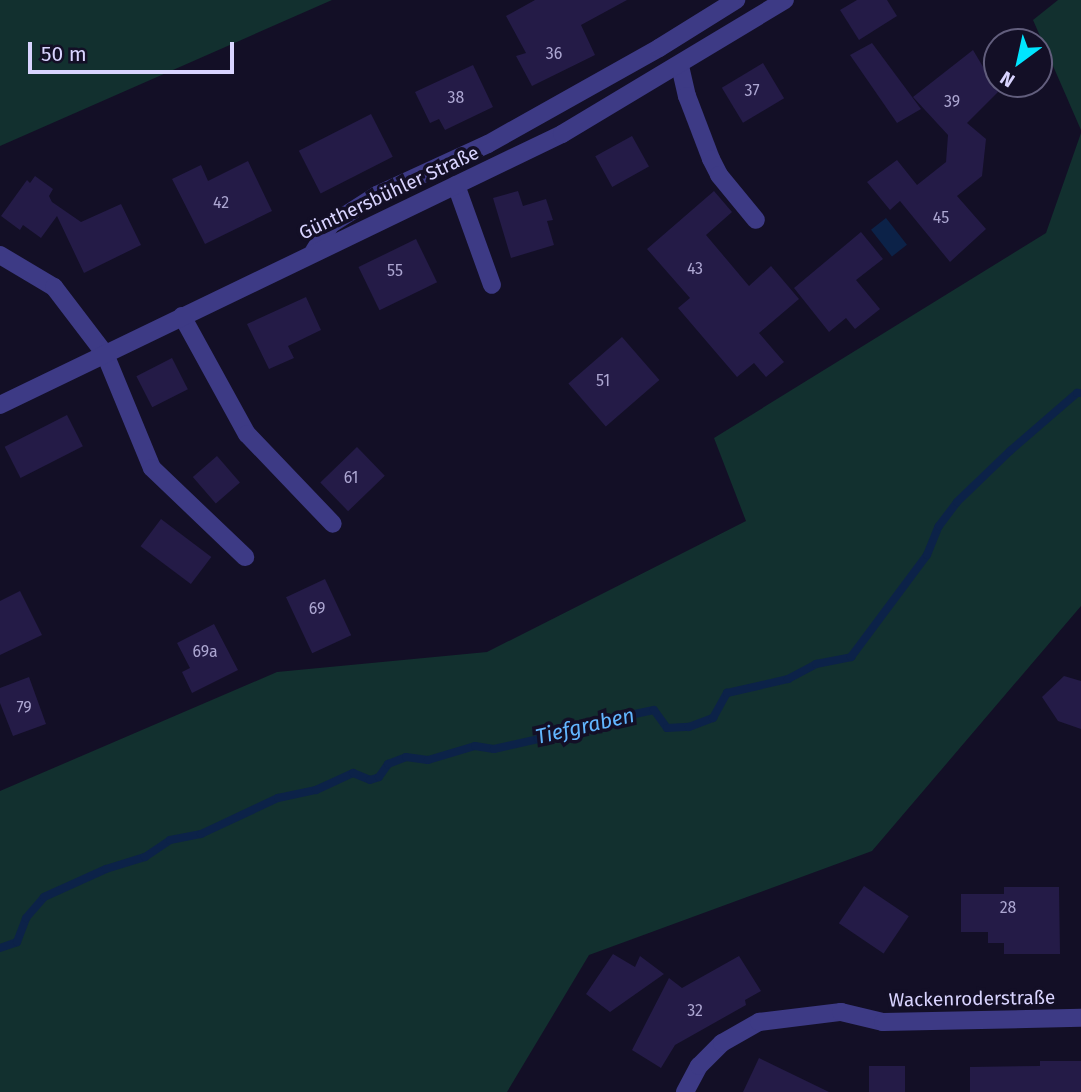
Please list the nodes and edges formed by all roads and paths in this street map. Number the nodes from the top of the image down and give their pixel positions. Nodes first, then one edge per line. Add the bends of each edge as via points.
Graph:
1 (736, 0) edge
2 (785, 0) edge
3 (680, 66) junction
4 (456, 185) junction
5 (756, 220) dead end
6 (314, 251) junction
7 (0, 255) edge
8 (492, 285) dead end
9 (182, 316) junction
10 (105, 354) junction
11 (0, 405) edge
12 (332, 524) dead end
13 (245, 557) dead end
14 (1081, 1018) edge
15 (685, 1092) edge

1 - 6 street via 488,144 377,195 330,225
2 - 3 street, Günthersbühler Straße
3 - 4 street, Günthersbühler Straße via 562,134
3 - 5 street via 711,159
4 - 6 street, Günthersbühler Straße
4 - 8 street
6 - 9 street, Günthersbühler Straße
7 - 10 street via 54,286
9 - 10 street, Günthersbühler Straße
9 - 12 street via 247,434
10 - 11 street, Günthersbühler Straße
10 - 13 street via 152,468
14 - 15 street, Wackenroderstraße via 883,1022 841,1012 759,1022 722,1043 699,1066

